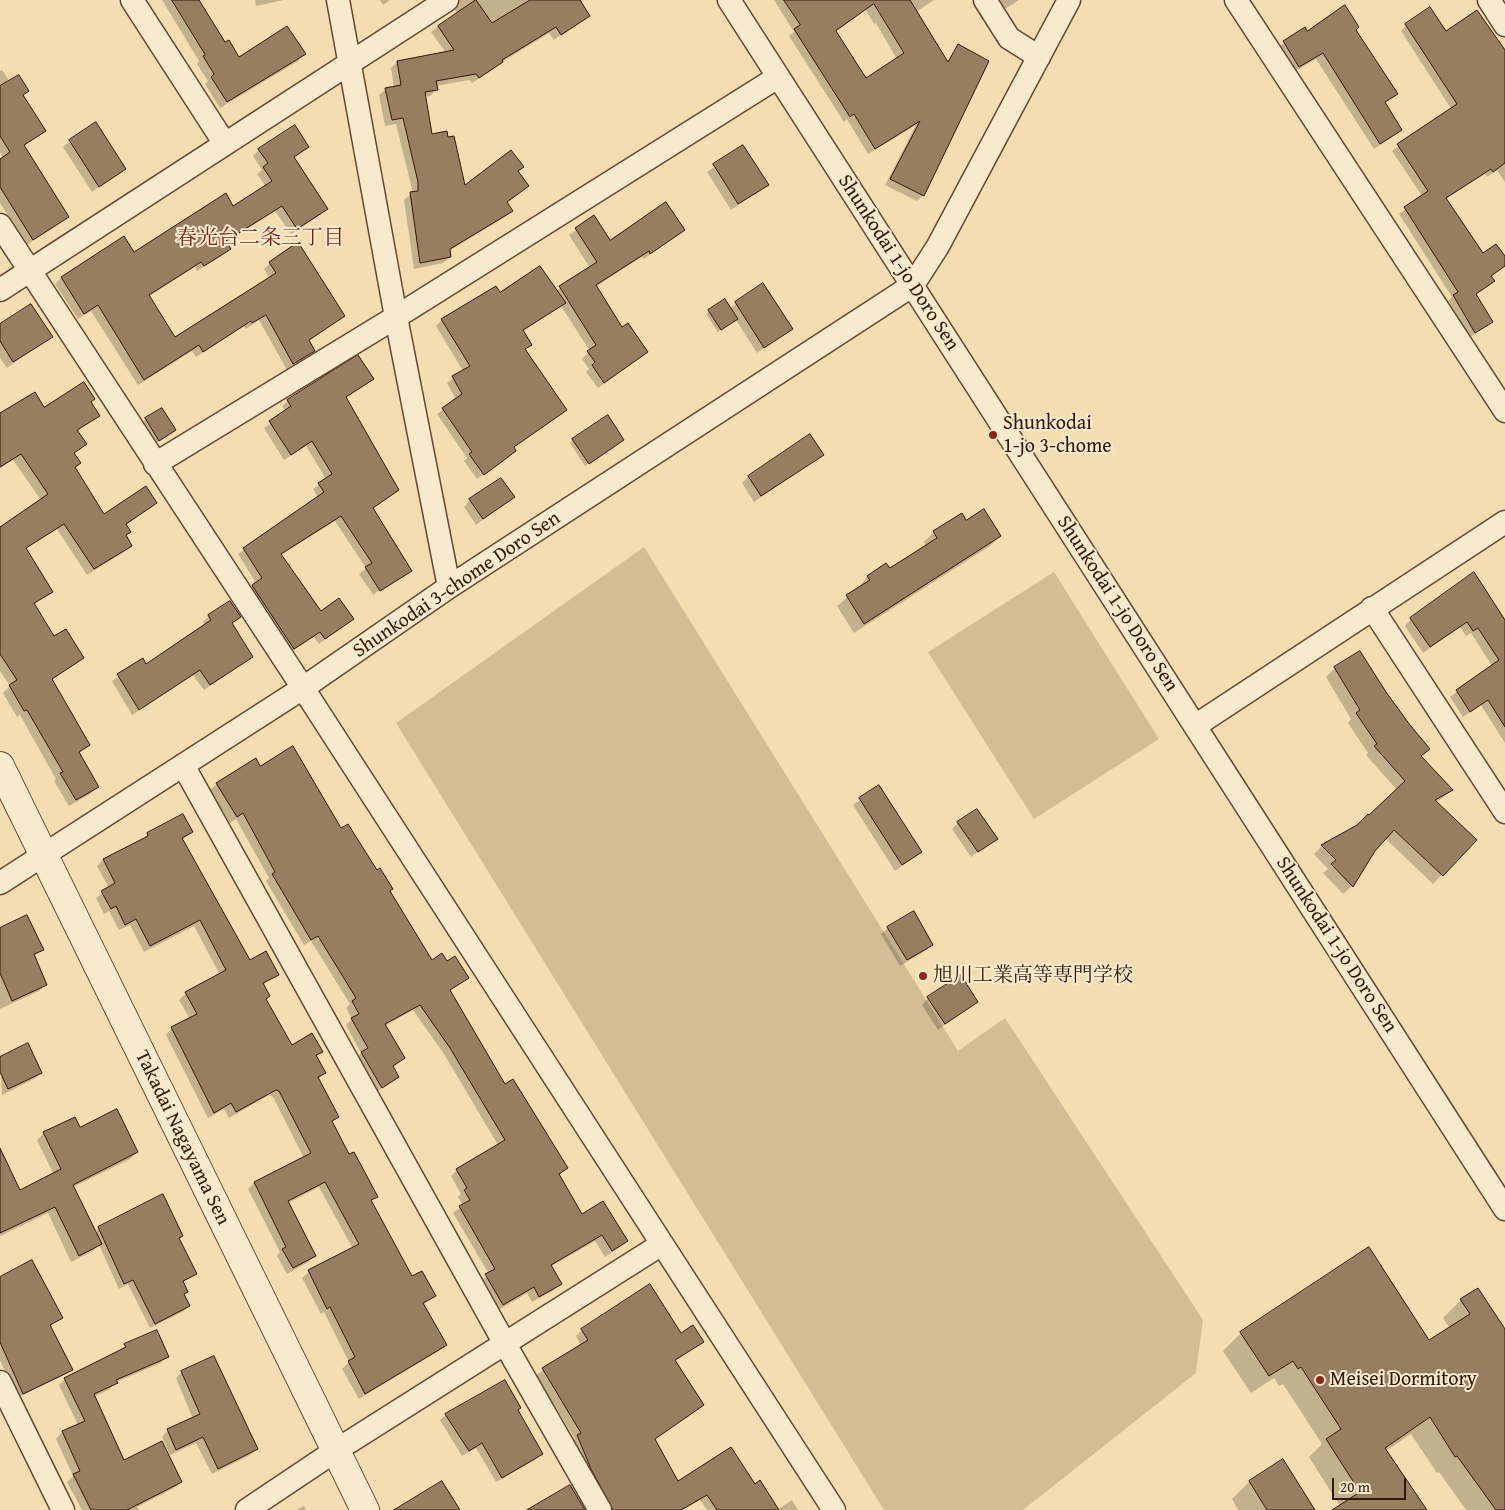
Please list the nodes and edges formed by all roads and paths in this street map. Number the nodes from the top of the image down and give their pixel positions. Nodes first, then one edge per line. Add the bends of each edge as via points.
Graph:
1 (132, 0) edge
2 (338, 0) edge
3 (447, 0) edge
4 (729, 0) edge
5 (985, 0) edge
6 (1070, 0) edge
7 (1236, 0) edge
8 (1489, 0) edge
9 (1505, 25) edge
10 (1039, 57) junction
11 (348, 64) junction
12 (778, 76) junction
13 (225, 144) junction
14 (0, 225) edge
15 (30, 271) junction
16 (913, 285) junction
17 (0, 290) edge
18 (396, 317) junction
19 (1505, 411) edge
20 (155, 464) junction
21 (1505, 522) edge
22 (449, 587) junction
23 (1372, 608) junction
24 (303, 688) junction
25 (1196, 726) junction
26 (183, 765) junction
27 (0, 766) edge
28 (1505, 812) edge
29 (44, 855) junction
30 (0, 883) edge
31 (1503, 1202) edge
32 (662, 1244) junction
33 (506, 1344) junction
34 (0, 1382) edge
35 (335, 1451) junction
36 (63, 1510) edge
37 (247, 1510) edge
38 (365, 1510) edge
39 (600, 1510) edge
40 (834, 1510) edge

1 - 13 street
2 - 11 street
3 - 11 street
4 - 12 street, Shunkodai 1-jo Doro Sen
5 - 10 street via 1009,38
6 - 10 street
7 - 19 street
8 - 9 street
10 - 16 street via 938,246
11 - 13 street
11 - 18 street
12 - 16 street, Shunkodai 1-jo Doro Sen
12 - 18 street
13 - 15 street
14 - 15 street
15 - 17 street
15 - 20 street
16 - 22 street, Shunkodai 3-chome Doro Sen
16 - 25 street, Shunkodai 1-jo Doro Sen
18 - 20 street
18 - 22 street
20 - 24 street
21 - 23 street
22 - 24 street, Shunkodai 3-chome Doro Sen
23 - 25 street
23 - 28 street
24 - 26 street, Shunkodai 3-chome Doro Sen
24 - 32 street
25 - 31 street, Shunkodai 1-jo Doro Sen
26 - 29 street, Shunkodai 3-chome Doro Sen
26 - 33 street
27 - 29 street, Takadai Nagayama Sen
29 - 30 street, Shunkodai 3-chome Doro Sen
29 - 35 street, Takadai Nagayama Sen
32 - 33 street
32 - 40 street
33 - 35 street
33 - 39 street
34 - 36 street
35 - 37 street
35 - 38 street, Takadai Nagayama Sen

